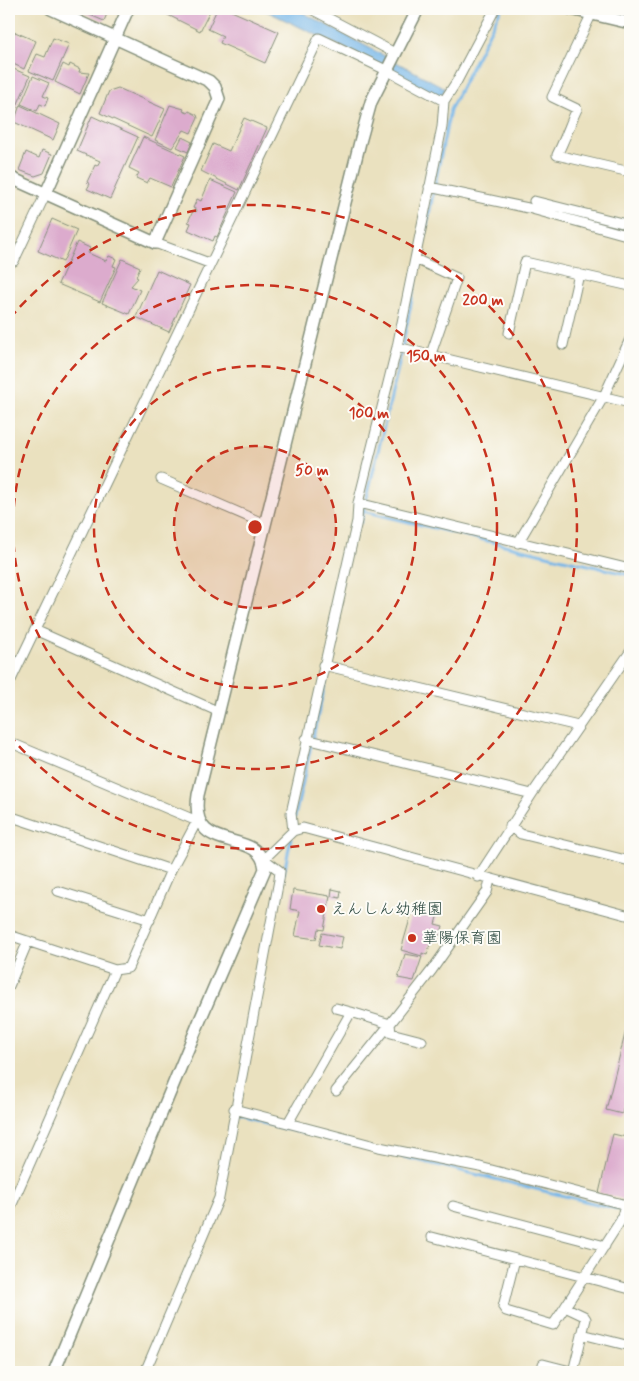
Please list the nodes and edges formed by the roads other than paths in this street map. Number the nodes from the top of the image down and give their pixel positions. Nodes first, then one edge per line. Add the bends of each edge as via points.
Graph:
1 (51, 9) edge
2 (128, 9) edge
3 (311, 9) edge
4 (418, 9) edge
5 (495, 9) edge
6 (571, 9) edge
7 (592, 13) junction
8 (630, 23) edge
9 (115, 38) junction
10 (395, 55) junction
11 (386, 70) junction
12 (444, 101) junction
13 (630, 172) edge
14 (9, 177) edge
15 (430, 188) junction
16 (46, 193) junction
17 (534, 201) dead end
18 (630, 225) edge
19 (630, 236) edge
20 (156, 243) junction
21 (415, 260) junction
22 (14, 261) dead end
23 (209, 263) junction
24 (579, 274) junction
25 (630, 286) edge
26 (509, 332) dead end
27 (630, 340) edge
28 (563, 346) dead end
29 (397, 347) junction
30 (431, 354) junction
31 (604, 396) junction
32 (630, 403) edge
33 (161, 479) dead end
34 (358, 503) junction
35 (265, 524) junction
36 (518, 543) junction
37 (630, 569) edge
38 (36, 630) junction
39 (630, 652) edge
40 (324, 665) junction
41 (9, 684) edge
42 (217, 711) junction
43 (578, 726) junction
44 (306, 738) junction
45 (9, 742) edge
46 (532, 794) junction
47 (9, 816) edge
48 (197, 821) junction
49 (510, 826) junction
50 (293, 832) junction
51 (264, 859) junction
52 (630, 861) edge
53 (171, 870) junction
54 (478, 877) junction
55 (490, 880) junction
56 (58, 891) dead end
57 (630, 916) edge
58 (150, 920) junction
59 (9, 935) edge
60 (28, 941) junction
61 (115, 970) junction
62 (9, 986) edge
63 (336, 1008) dead end
64 (351, 1012) junction
65 (390, 1024) junction
66 (422, 1041) dead end
67 (336, 1091) dead end
68 (234, 1109) junction
69 (288, 1123) junction
70 (453, 1206) dead end
71 (627, 1206) edge
72 (9, 1211) edge
73 (432, 1237) dead end
74 (604, 1246) junction
75 (515, 1259) junction
76 (584, 1278) junction
77 (630, 1289) edge
78 (565, 1306) junction
79 (582, 1334) junction
80 (630, 1346) edge
81 (543, 1364) dead end
82 (54, 1372) edge
83 (145, 1372) edge
84 (574, 1372) edge

1 - 9 street
2 - 9 street
3 - 10 street
4 - 10 street
5 - 12 street
6 - 7 street
7 - 8 street
7 - 13 street via 552,96 577,109 557,155
9 - 16 street
9 - 20 street via 209,81 219,93 216,111
10 - 11 street
11 - 12 street
11 - 23 street via 319,38
11 - 35 street via 371,102 360,142
12 - 15 street
14 - 16 street
15 - 19 street via 528,208
15 - 21 street
16 - 20 street
16 - 22 street
17 - 18 street
20 - 23 street
21 - 29 street
21 - 30 street via 457,278
23 - 38 street
24 - 25 street
24 - 26 street via 525,262
24 - 28 street
27 - 31 street
29 - 30 street
29 - 34 street
30 - 31 street
31 - 32 street
31 - 36 street
33 - 35 street
34 - 36 street
34 - 40 street via 357,521
35 - 42 street
36 - 37 street
38 - 41 street
38 - 42 street
39 - 43 street
40 - 43 street
40 - 44 street
42 - 48 street via 198,795
43 - 46 street
44 - 46 street
44 - 50 street via 290,813
45 - 48 street
46 - 49 street
47 - 53 street
48 - 51 street via 214,834 258,851
48 - 53 street
49 - 52 street via 521,834
49 - 54 street
50 - 51 street
50 - 54 street via 303,828
51 - 68 street via 280,870 279,880
51 - 82 street via 265,869
53 - 58 street
54 - 55 street
55 - 57 street
55 - 65 street via 487,892
56 - 58 street
58 - 61 street via 128,968
59 - 60 street
60 - 61 street
60 - 62 street
61 - 72 street
63 - 64 street
64 - 65 street
64 - 69 street
65 - 66 street via 391,1033
65 - 67 street
68 - 69 street
68 - 83 street via 219,1198
69 - 71 street via 379,1147 480,1167
70 - 74 street
71 - 74 street via 622,1220
73 - 75 street
74 - 76 street
75 - 76 street
75 - 78 street via 503,1307 506,1312 552,1325
76 - 77 street
76 - 78 street
78 - 79 street via 586,1319
79 - 80 street
79 - 84 street
81 - 84 street

